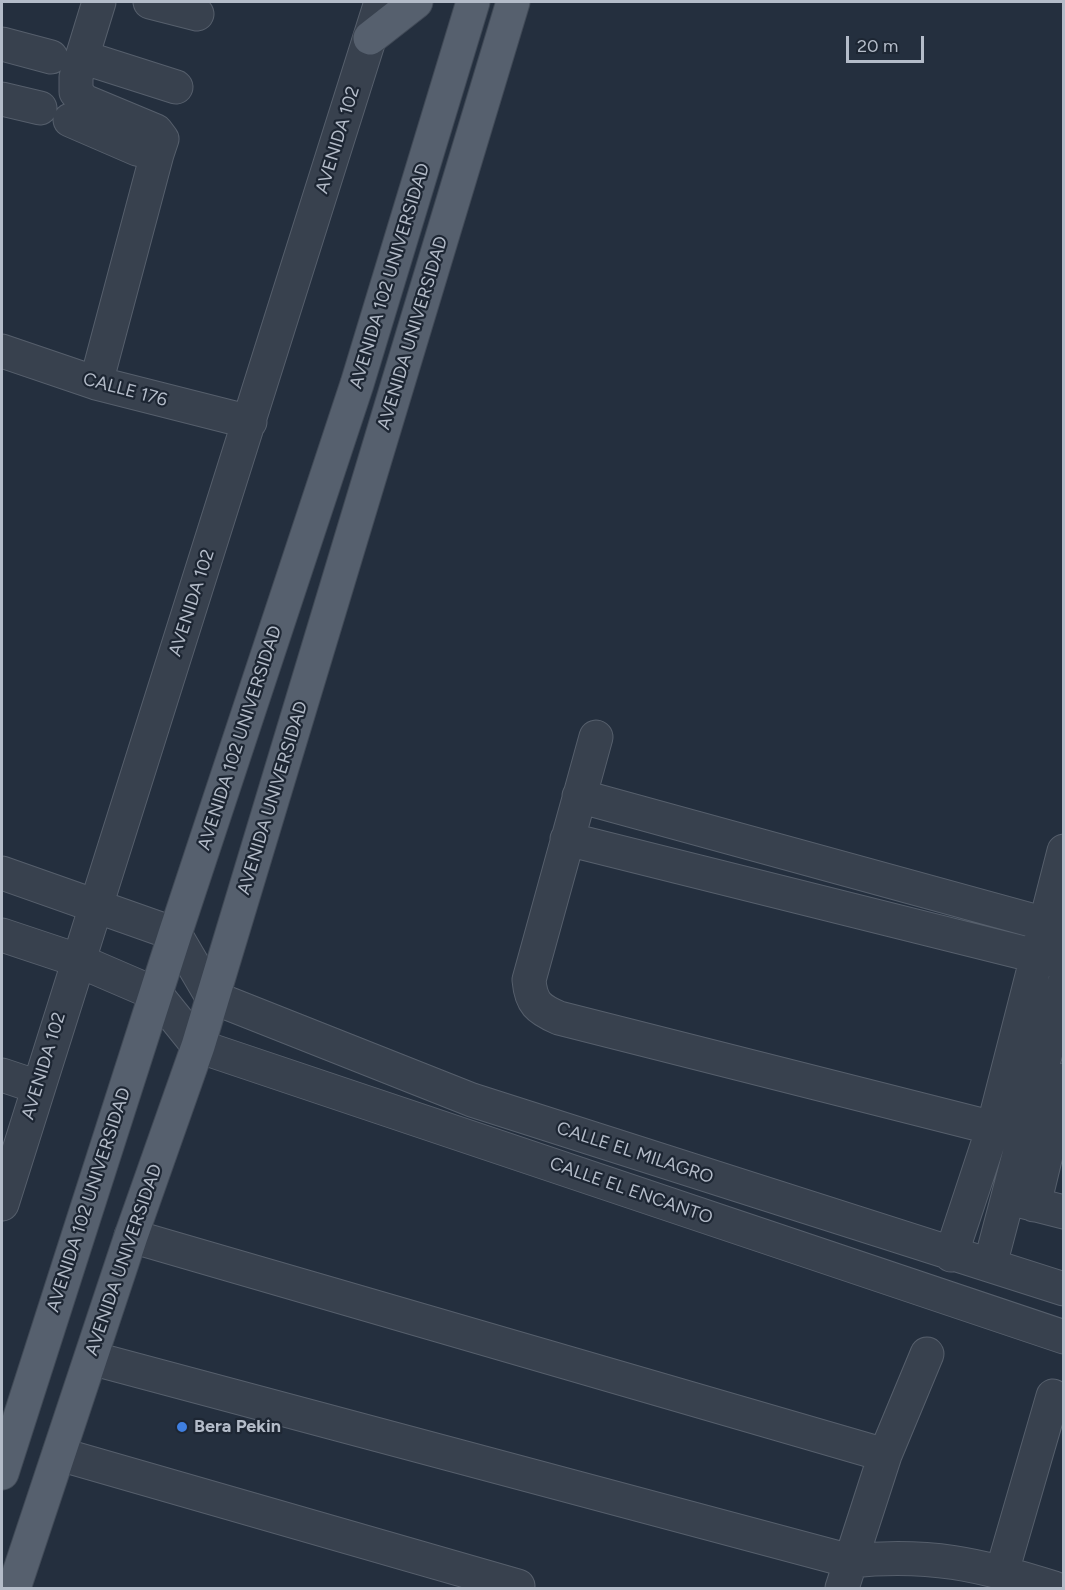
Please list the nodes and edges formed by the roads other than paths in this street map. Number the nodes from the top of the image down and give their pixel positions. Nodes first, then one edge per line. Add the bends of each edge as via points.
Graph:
1 (99, 2) edge
2 (150, 2) edge
3 (381, 2) edge
4 (416, 2) edge
5 (473, 2) edge
6 (513, 2) edge
7 (197, 14) dead end
8 (370, 38) junction
9 (2, 44) edge
10 (66, 57) junction
11 (176, 87) dead end
12 (2, 99) edge
13 (40, 108) dead end
14 (70, 120) dead end
15 (157, 154) junction
16 (2, 351) edge
17 (96, 383) junction
18 (250, 422) junction
19 (596, 737) dead end
20 (579, 796) junction
21 (567, 839) junction
22 (1064, 851) edge
23 (2, 873) edge
24 (96, 904) junction
25 (1053, 926) edge
26 (175, 934) junction
27 (2, 935) edge
28 (77, 960) junction
29 (1049, 960) edge
30 (1064, 984) edge
31 (156, 994) junction
32 (213, 997) junction
33 (198, 1046) junction
34 (2, 1075) edge
35 (1064, 1080) edge
36 (38, 1087) junction
37 (993, 1128) junction
38 (1045, 1148) edge
39 (9, 1156) edge
40 (973, 1191) junction
41 (2, 1204) edge
42 (1035, 1205) edge
43 (130, 1236) junction
44 (951, 1255) junction
45 (990, 1265) junction
46 (1064, 1289) edge
47 (1064, 1337) edge
48 (927, 1354) dead end
49 (91, 1358) junction
50 (1053, 1396) dead end
51 (59, 1454) junction
52 (885, 1455) junction
53 (2, 1473) edge
54 (1002, 1572) junction
55 (846, 1575) edge
56 (518, 1586) dead end
57 (14, 1588) edge
58 (1054, 1588) edge

1 - 10 street
2 - 7 street
3 - 8 street, AVENIDA 102
4 - 8 main road
5 - 26 main road, AVENIDA 102 UNIVERSIDAD via 357,384
6 - 32 main road, AVENIDA UNIVERSIDAD
8 - 18 street, AVENIDA 102
9 - 10 street
10 - 11 street
10 - 15 street via 76,77 76,92 84,101 156,131 162,139
12 - 13 street
14 - 15 street
15 - 17 street
16 - 17 street, CALLE 176
17 - 18 street, CALLE 176
18 - 24 street, AVENIDA 102
19 - 20 street
20 - 21 street
20 - 25 street
21 - 29 street
21 - 37 street via 529,980 531,997 544,1011
22 - 25 street
23 - 24 street
24 - 26 street
24 - 28 street, AVENIDA 102
25 - 29 street
26 - 31 main road, AVENIDA 102 UNIVERSIDAD
26 - 32 street
27 - 28 street
28 - 31 street
28 - 36 street, AVENIDA 102
29 - 37 street
30 - 38 street
31 - 33 street
31 - 53 main road, AVENIDA 102 UNIVERSIDAD
32 - 33 main road, AVENIDA UNIVERSIDAD
32 - 44 street, CALLE EL MILAGRO via 472,1100
33 - 43 main road, AVENIDA UNIVERSIDAD
33 - 47 street, CALLE EL ENCANTO
34 - 36 street
35 - 38 street
36 - 39 street, AVENIDA 102
37 - 38 street
37 - 40 street
38 - 42 street
39 - 41 street, AVENIDA 102
40 - 42 street
40 - 44 street
42 - 45 street
43 - 49 main road, AVENIDA UNIVERSIDAD
43 - 52 street
44 - 45 street, CALLE EL MILAGRO
45 - 46 street, CALLE EL MILAGRO
48 - 52 street
49 - 51 main road, AVENIDA UNIVERSIDAD
49 - 55 street
50 - 54 street
51 - 56 street
51 - 57 main road, AVENIDA UNIVERSIDAD
52 - 55 street
54 - 55 street via 917,1557
54 - 58 street

